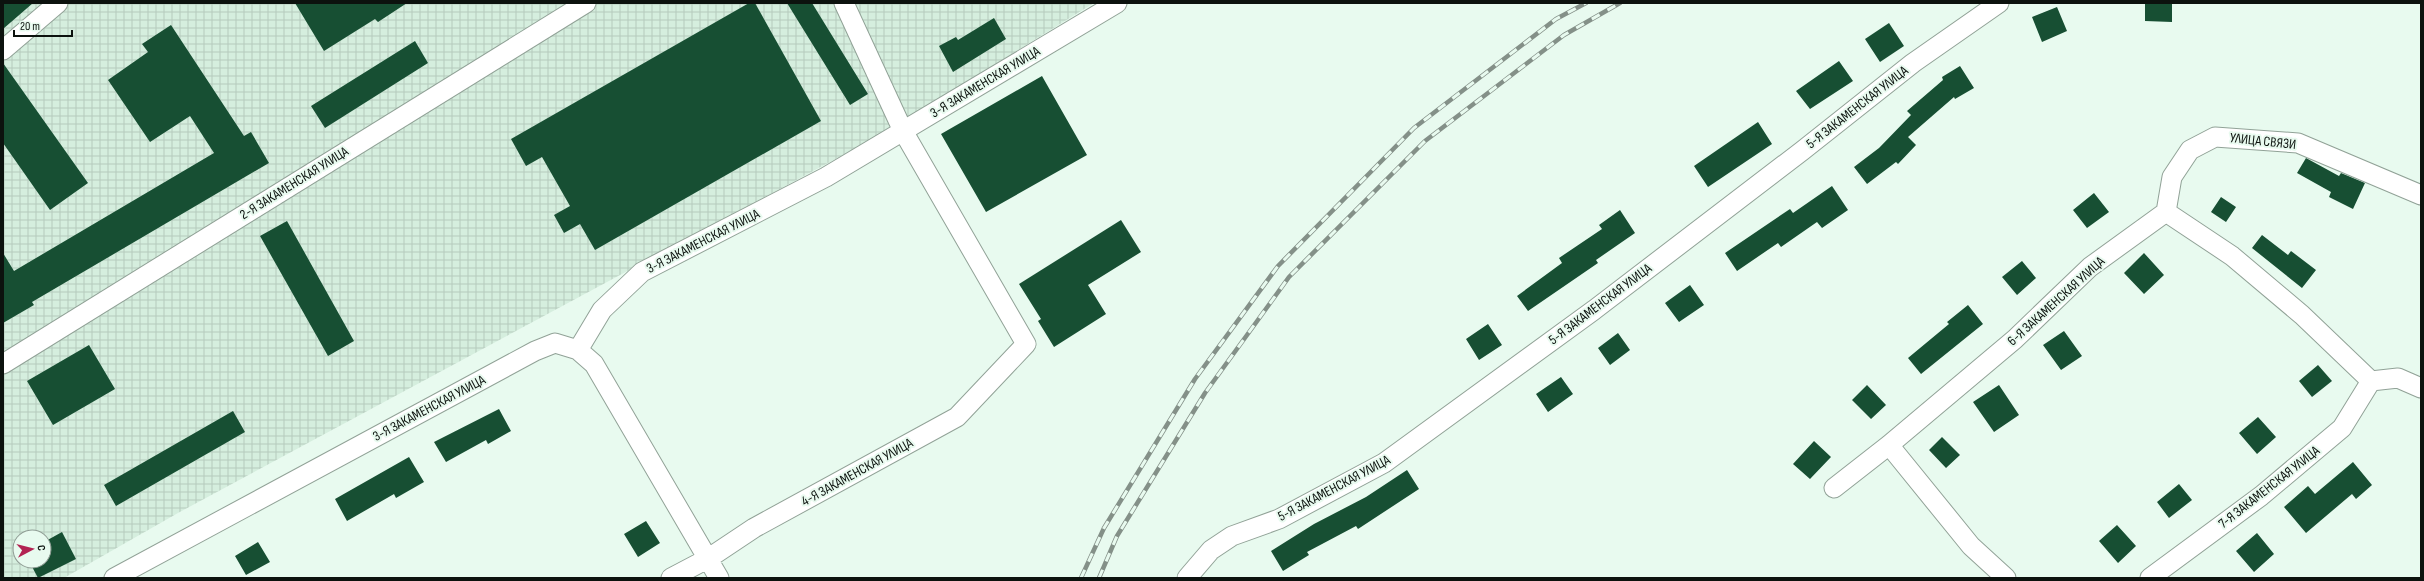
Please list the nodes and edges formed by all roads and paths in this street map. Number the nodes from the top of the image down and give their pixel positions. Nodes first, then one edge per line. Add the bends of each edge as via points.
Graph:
1 (58, 3) edge
2 (586, 3) edge
3 (844, 3) edge
4 (1117, 3) edge
5 (1998, 3) edge
6 (3, 50) edge
7 (902, 131) junction
8 (2421, 195) edge
9 (2166, 212) junction
10 (578, 350) junction
11 (3, 364) edge
12 (2371, 381) junction
13 (2421, 388) edge
14 (1889, 445) junction
15 (1834, 488) dead end
16 (709, 558) junction
17 (114, 578) edge
18 (671, 578) edge
19 (719, 578) edge
20 (1187, 578) edge
21 (2006, 578) edge
22 (2150, 578) edge

1 - 6 street
2 - 11 street, 2-Я ЗАКАМЕНСКАЯ УЛИЦА
3 - 7 street
4 - 7 street, 3-Я ЗАКАМЕНСКАЯ УЛИЦА
5 - 20 street, 5-Я ЗАКАМЕНСКАЯ УЛИЦА via 1913,63 1594,310 1384,463 1279,519 1232,536 1211,550
7 - 10 street, 3-Я ЗАКАМЕНСКАЯ УЛИЦА via 826,177 642,272 602,310
7 - 16 street, 4-Я ЗАКАМЕНСКАЯ УЛИЦА via 1026,344 957,417 754,528
8 - 9 street, УЛИЦА СВЯЗИ via 2298,143 2215,137 2190,150 2172,177
9 - 12 street via 2232,256 2302,315
9 - 14 street, 6-Я ЗАКАМЕНСКАЯ УЛИЦА via 2090,267 2015,339
10 - 16 street via 594,364
10 - 17 street, 3-Я ЗАКАМЕНСКАЯ УЛИЦА via 555,343 535,351
12 - 13 street via 2398,378
12 - 22 street, 7-Я ЗАКАМЕНСКАЯ УЛИЦА via 2342,428 2261,496
14 - 15 street, 6-Я ЗАКАМЕНСКАЯ УЛИЦА
14 - 21 street via 1971,546
16 - 18 street, 4-Я ЗАКАМЕНСКАЯ УЛИЦА
16 - 19 street

